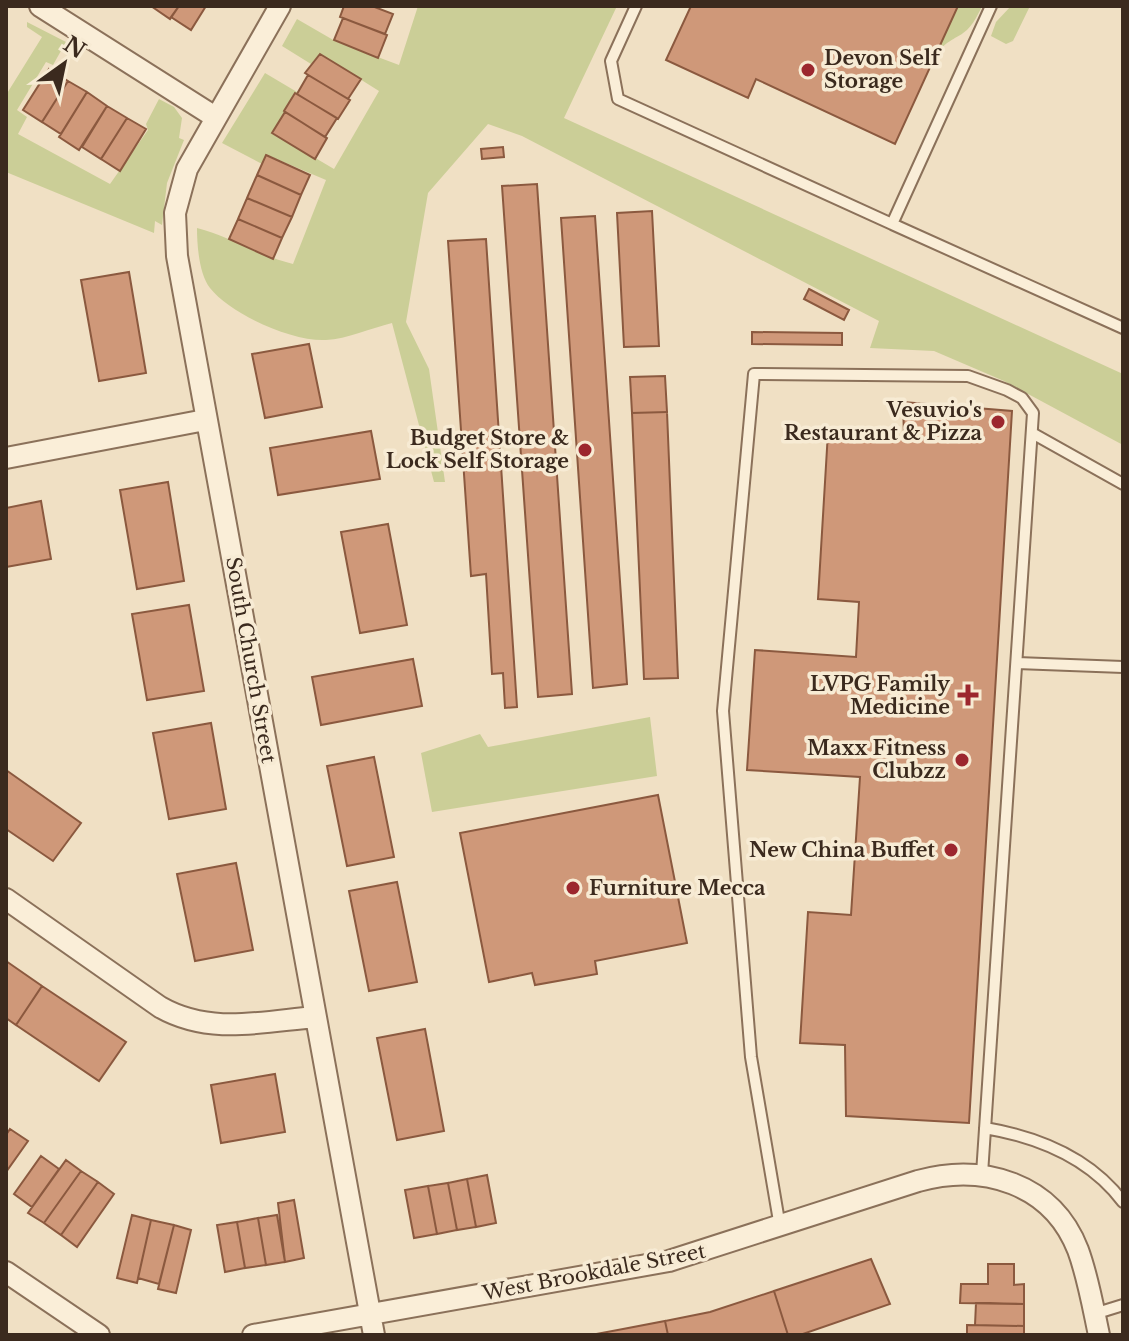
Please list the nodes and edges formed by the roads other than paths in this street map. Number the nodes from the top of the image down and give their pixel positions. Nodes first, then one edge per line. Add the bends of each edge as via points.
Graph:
1 (40, 6) edge
2 (280, 6) edge
3 (636, 6) edge
4 (991, 6) edge
5 (215, 117) junction
6 (892, 224) junction
7 (1123, 328) edge
8 (205, 420) junction
9 (1032, 433) junction
10 (6, 458) edge
11 (1123, 484) edge
12 (1017, 663) junction
13 (1123, 667) edge
14 (6, 899) edge
15 (314, 1017) junction
16 (985, 1128) junction
17 (982, 1174) junction
18 (1123, 1190) edge
19 (1123, 1201) edge
20 (780, 1227) junction
21 (6, 1272) edge
22 (1123, 1305) edge
23 (371, 1313) junction
24 (1094, 1314) junction
25 (99, 1335) edge
26 (253, 1335) edge
27 (374, 1335) edge
28 (1099, 1335) edge

1 - 5 street
2 - 5 street, South Church Street
3 - 6 lane via 611,61 618,99
4 - 6 lane
5 - 8 street, South Church Street via 187,169 175,213 177,256
6 - 7 lane
8 - 10 street
8 - 15 street, South Church Street
9 - 11 lane
9 - 12 lane
9 - 20 lane via 1033,413 1022,398 968,376 754,374 723,711 751,1057
12 - 13 lane
12 - 16 lane
14 - 15 street via 160,1007 188,1020 218,1026
15 - 23 street, South Church Street
16 - 17 lane
16 - 19 lane via 1013,1132 1064,1152 1093,1169
17 - 20 street, West Brookdale Street via 947,1173
17 - 24 street, West Brookdale Street via 1020,1186 1054,1211 1071,1234
18 - 19 lane
20 - 23 street, West Brookdale Street via 669,1261
21 - 25 street
22 - 24 lane
23 - 26 street, West Brookdale Street
23 - 27 street, South Church Street
24 - 28 street, West Brookdale Street

